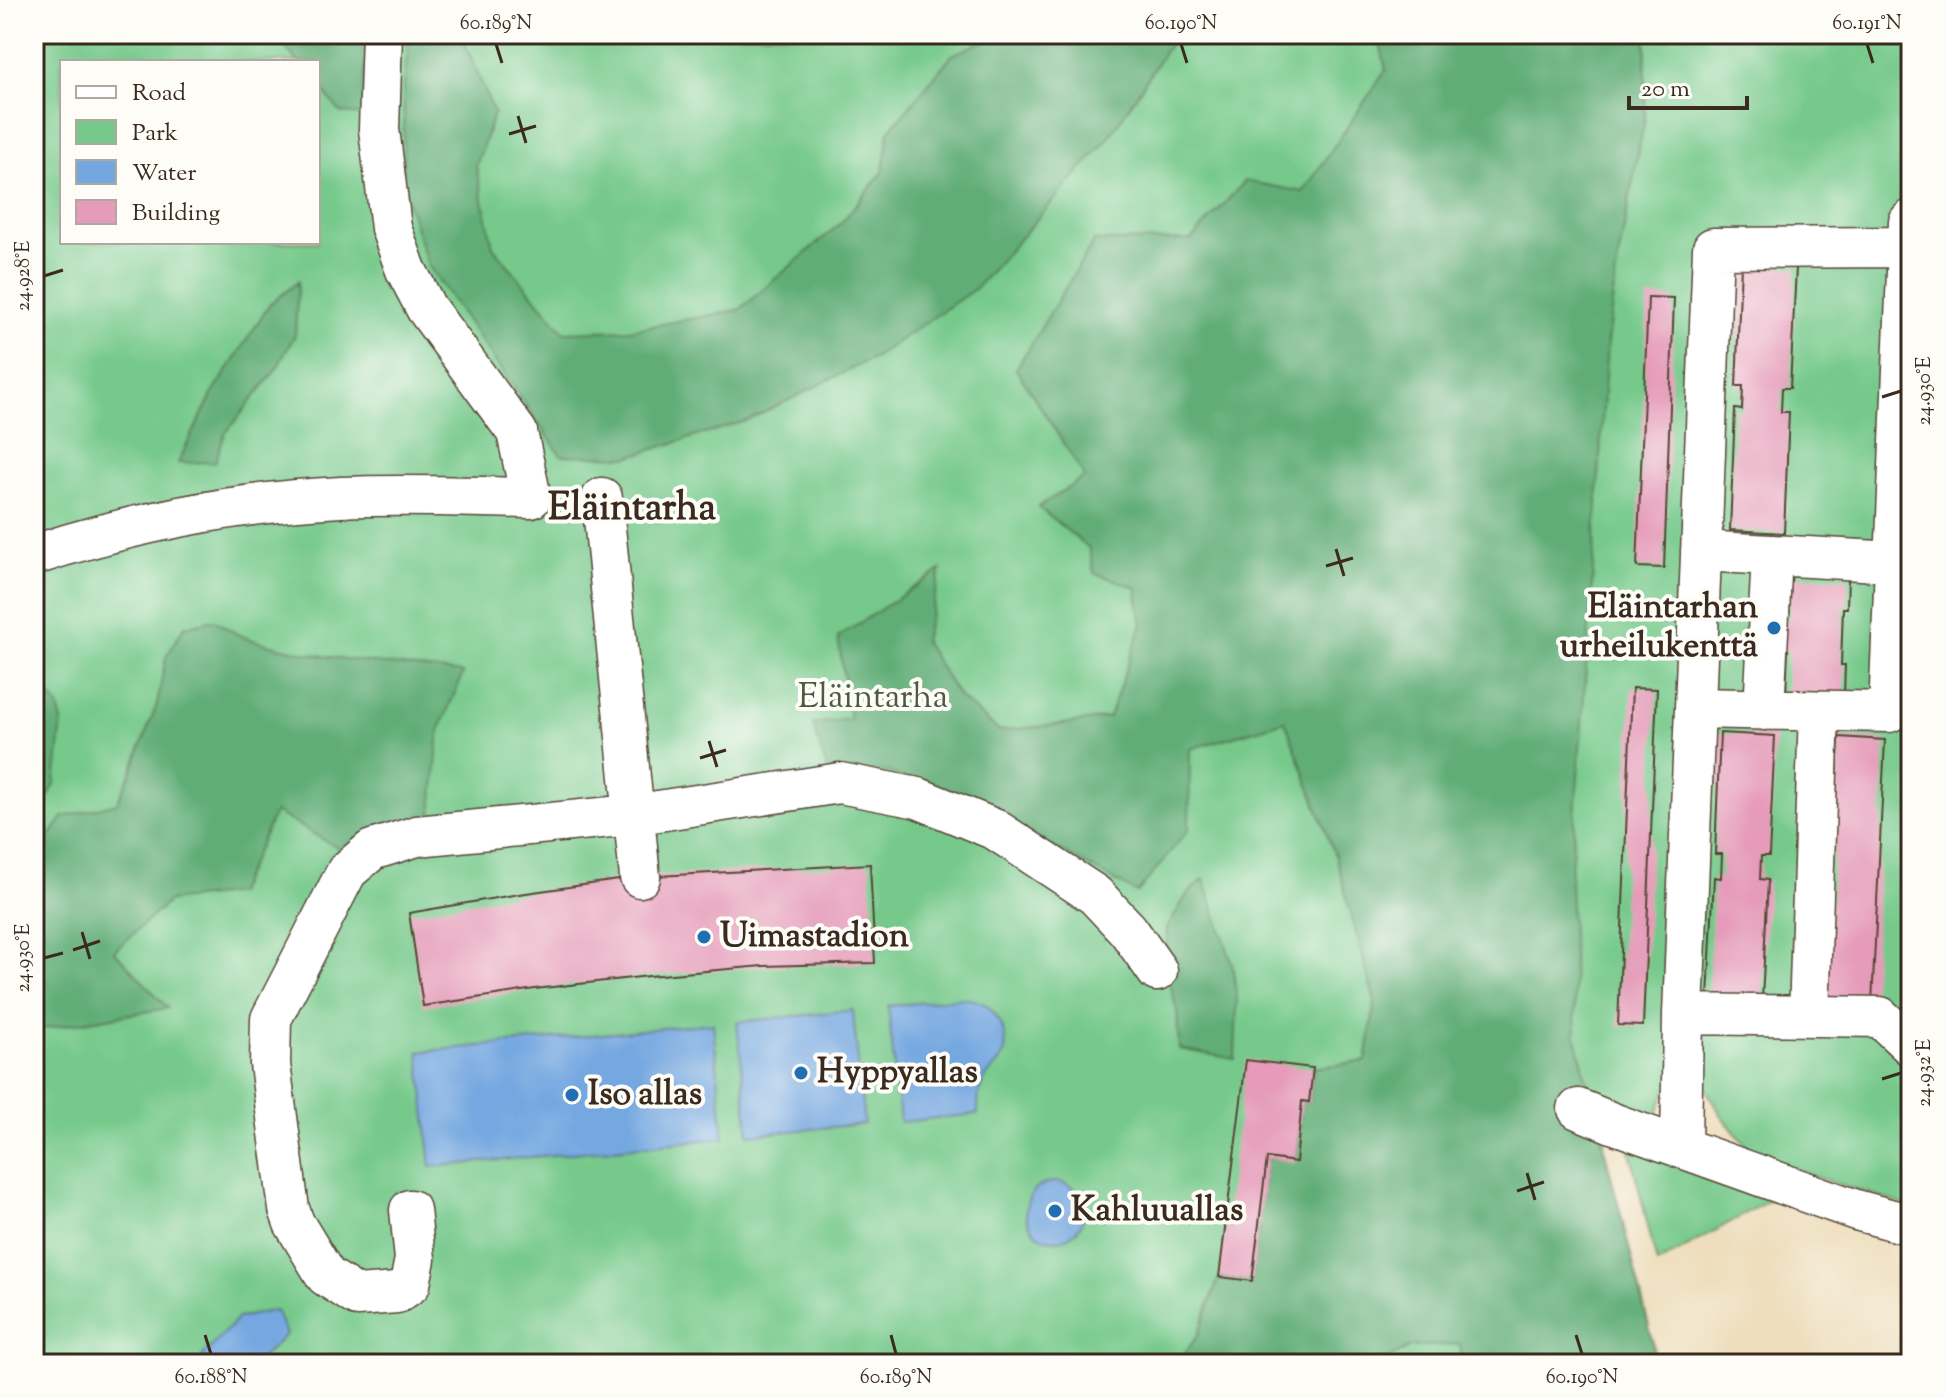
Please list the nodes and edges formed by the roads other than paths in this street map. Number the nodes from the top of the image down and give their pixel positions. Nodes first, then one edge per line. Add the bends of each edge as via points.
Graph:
1 (382, 34) edge
2 (1910, 233) edge
3 (602, 498) dead end
4 (1701, 551) junction
5 (34, 555) edge
6 (1772, 555) junction
7 (1896, 562) junction
8 (1695, 708) junction
9 (1764, 710) junction
10 (1819, 711) junction
11 (632, 815) junction
12 (640, 877) dead end
13 (1157, 971) dead end
14 (1683, 1014) junction
15 (1809, 1016) junction
16 (1911, 1046) edge
17 (1578, 1109) dead end
18 (1681, 1148) junction
19 (410, 1210) dead end
20 (1911, 1225) edge

1 - 5 street via 379,129 391,228 426,308 517,432 531,498 284,501 97,536
2 - 4 street via 1713,248
2 - 7 street
3 - 11 street
4 - 6 street
4 - 8 street
6 - 7 street
6 - 9 street
7 - 10 street via 1889,712
8 - 9 street
8 - 14 street
9 - 10 street
10 - 15 street
11 - 12 street
11 - 13 street via 840,783 918,798 996,830 1095,895
11 - 19 street via 417,836 372,850 347,871 271,1019 270,1064 289,1209 326,1276 357,1296 397,1293 410,1284 415,1259
14 - 15 street
14 - 18 street
15 - 16 street via 1880,1017
17 - 18 street
18 - 20 street

